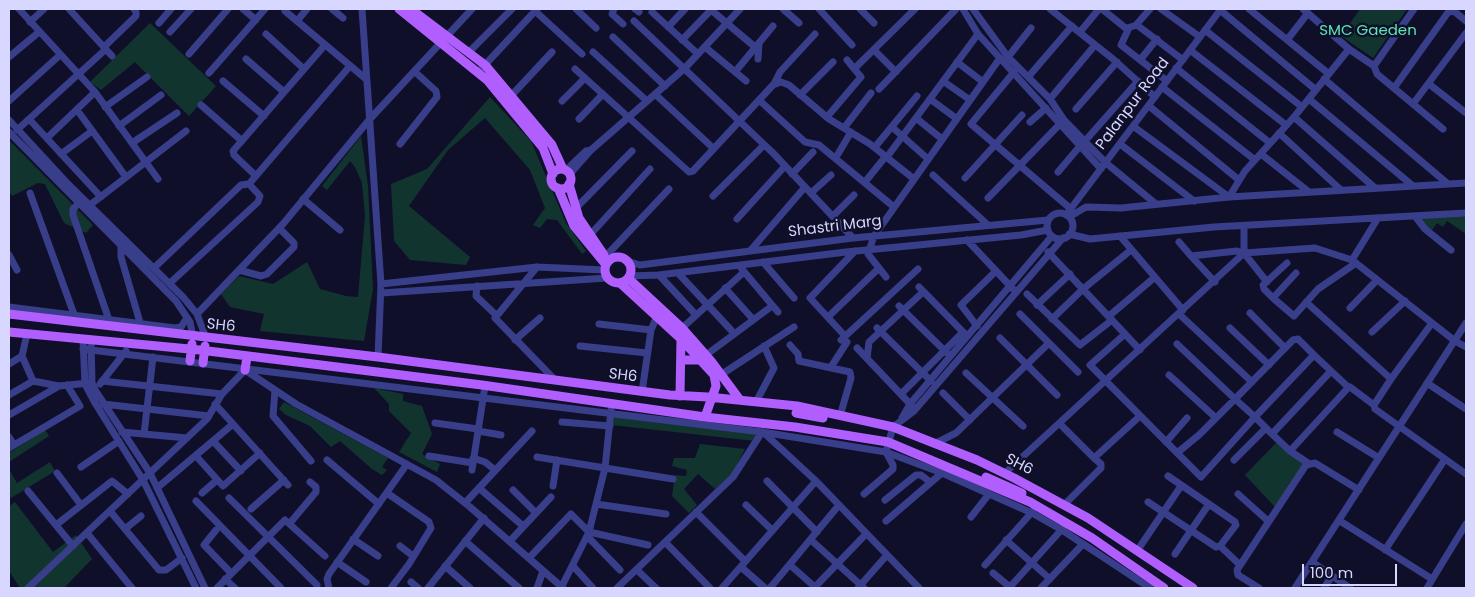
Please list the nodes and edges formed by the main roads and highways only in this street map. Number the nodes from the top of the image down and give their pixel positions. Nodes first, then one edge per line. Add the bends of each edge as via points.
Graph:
1 (400, 9) edge
2 (411, 9) edge
3 (444, 38) junction
4 (482, 68) junction
5 (567, 171) junction
6 (553, 174) junction
7 (569, 184) junction
8 (558, 188) junction
9 (606, 266) junction
10 (626, 279) junction
11 (9, 314) edge
12 (9, 332) edge
13 (193, 337) junction
14 (206, 338) junction
15 (681, 339) junction
16 (192, 350) junction
17 (204, 351) junction
18 (247, 356) junction
19 (704, 357) junction
20 (681, 360) junction
21 (190, 361) road end
22 (203, 362) road end
23 (245, 370) road end
24 (718, 376) junction
25 (680, 396) junction
26 (713, 397) junction
27 (740, 400) junction
28 (796, 417) junction
29 (703, 421) junction
30 (891, 434) junction
31 (1164, 588) edge
32 (1172, 588) edge
33 (1183, 588) edge
34 (1193, 588) edge

1 - 3 main road
2 - 3 main road
3 - 4 main road
3 - 4 main road via 469,52
4 - 5 main road via 511,96 552,145
4 - 6 main road via 544,148
5 - 6 main road via 558,170
5 - 7 main road
6 - 8 main road via 552,180
7 - 8 main road
7 - 9 main road via 576,208
8 - 9 main road via 574,226
9 - 10 main road via 614,283
9 - 10 main road via 616,257 627,261 631,268
10 - 15 main road
10 - 19 main road via 682,328
11 - 13 main road, SH6 via 141,327
12 - 16 main road
13 - 14 main road, SH6
13 - 16 main road
14 - 17 main road
14 - 25 main road, SH6
15 - 19 main road
15 - 20 main road
16 - 17 main road
16 - 21 main road
17 - 18 main road
17 - 22 main road
18 - 23 main road
18 - 29 main road via 612,404
19 - 20 main road
19 - 24 main road
20 - 25 main road
24 - 26 main road
24 - 27 main road
25 - 26 main road, SH6
26 - 27 main road, SH6
26 - 29 main road
27 - 28 main road, SH6 via 756,402
28 - 29 main road via 763,428
28 - 30 main road
28 - 30 main road, SH6 via 840,416
28 - 30 main road, SH6 via 860,437
30 - 31 main road, SH6 via 944,470 1092,538
30 - 32 main road via 939,460 1007,485 1085,528
30 - 33 main road via 1002,476 1090,525
30 - 34 main road, SH6 via 936,443 1005,473 1064,505

